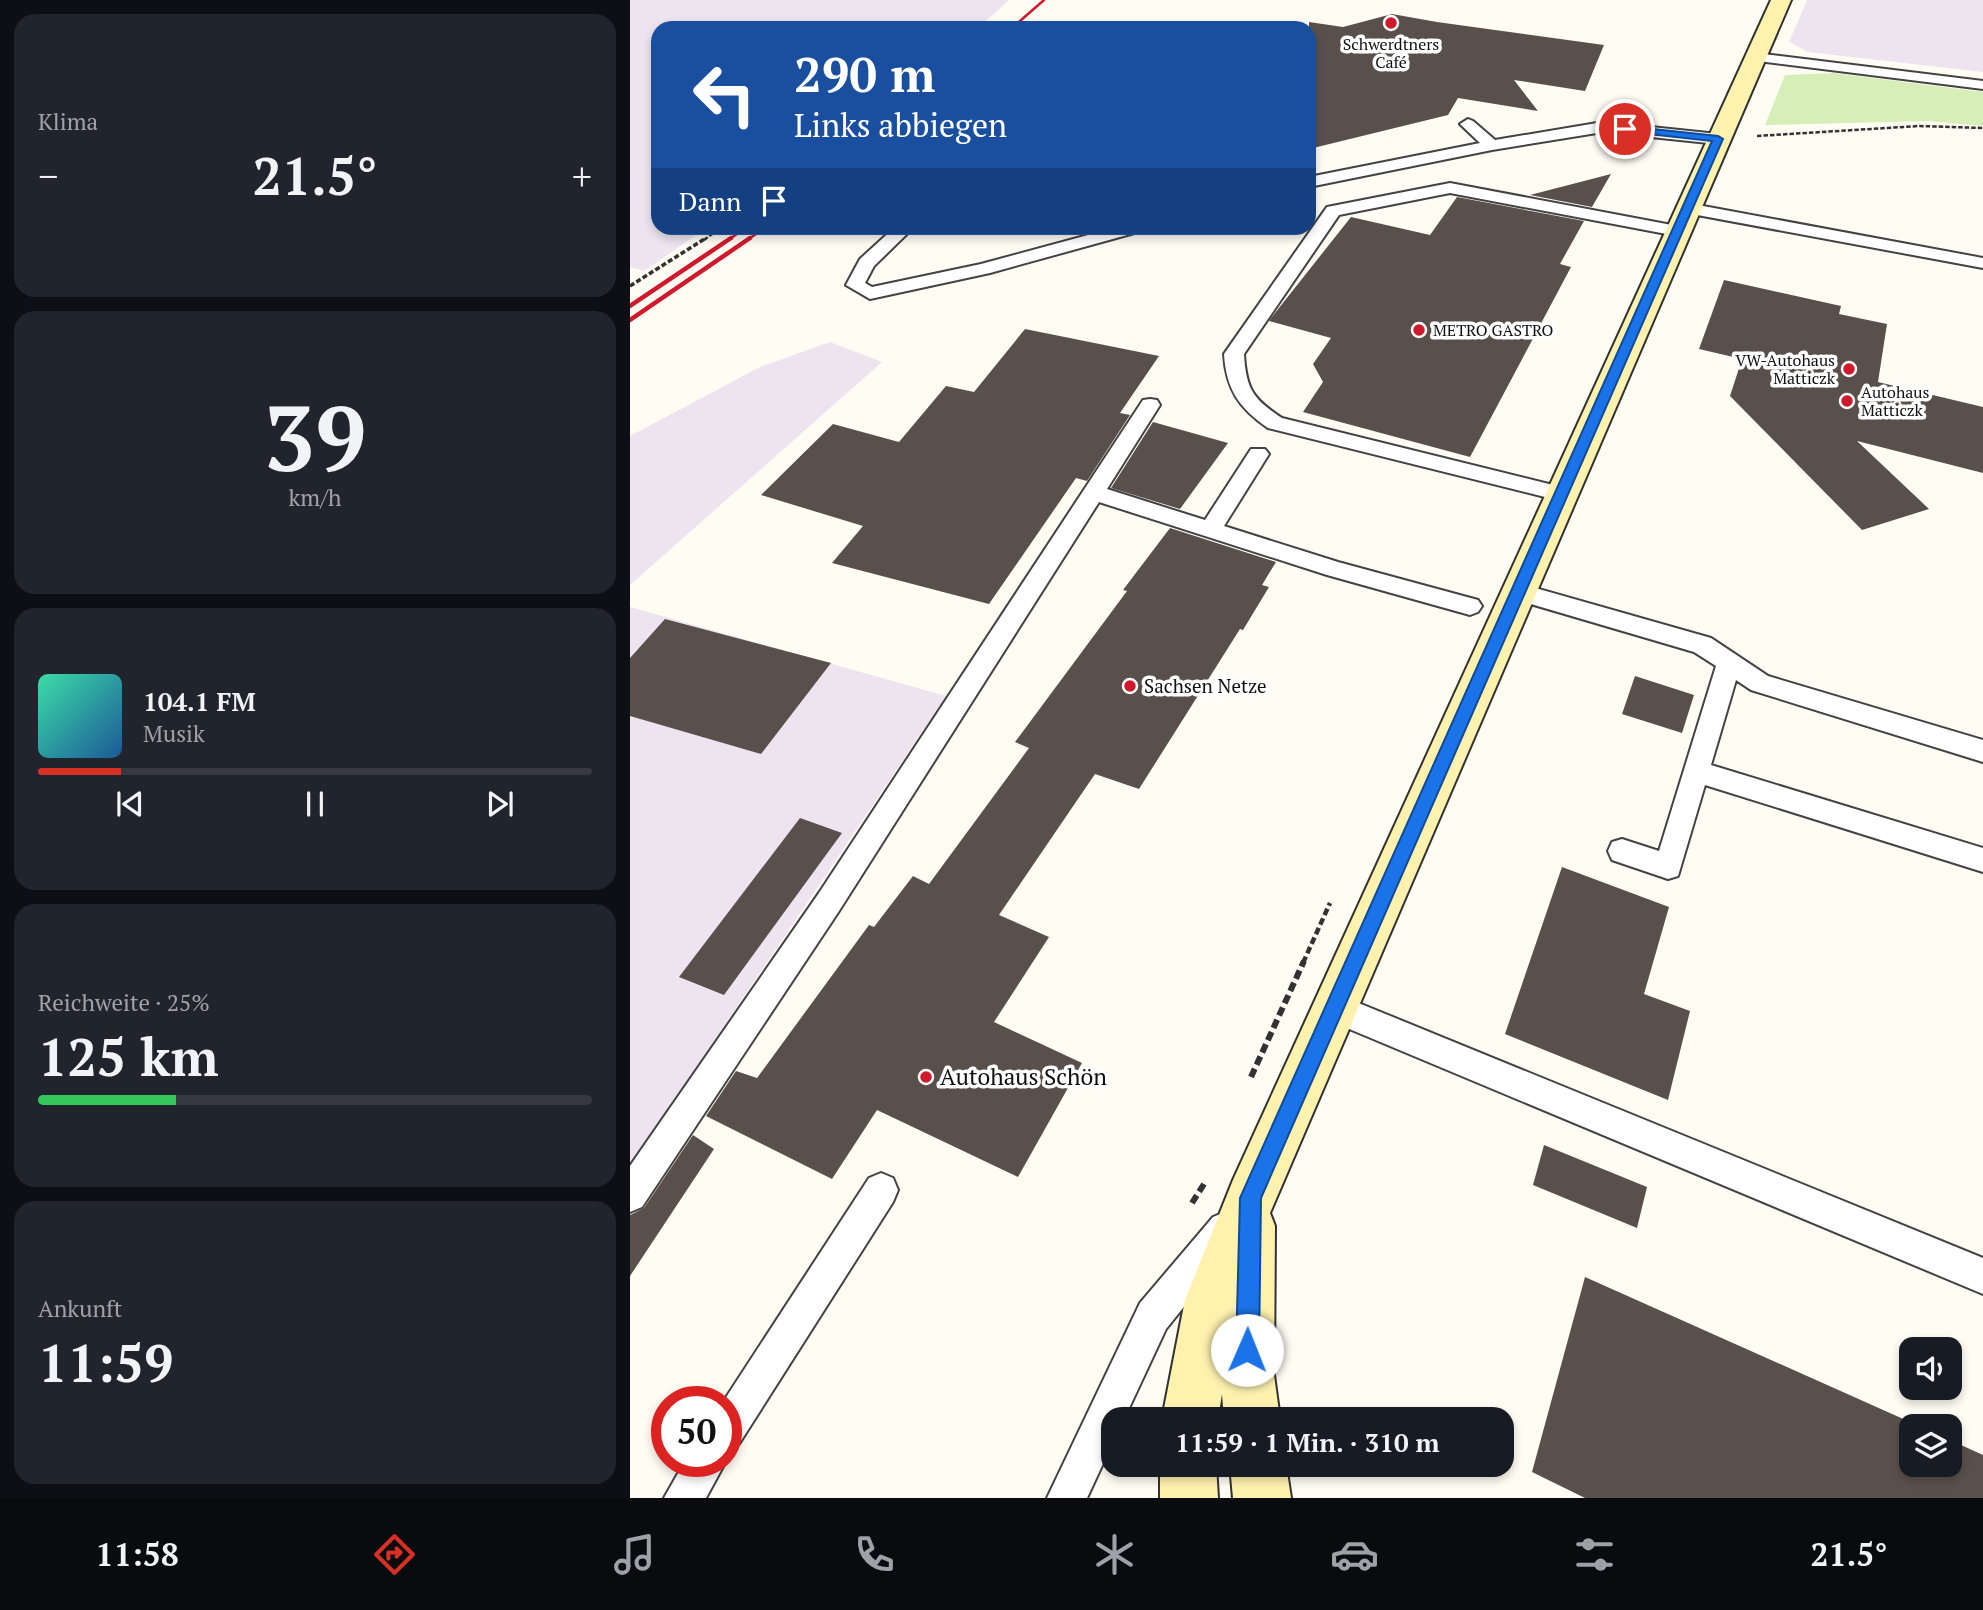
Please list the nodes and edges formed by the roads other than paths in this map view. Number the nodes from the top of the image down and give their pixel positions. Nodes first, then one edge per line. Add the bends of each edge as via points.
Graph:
1 (1781, 0) edge
2 (1755, 57) junction
3 (1983, 85) edge
4 (1468, 124) dead end
5 (1718, 139) junction
6 (1492, 145) junction
7 (1316, 181) edge
8 (1682, 220) junction
9 (896, 235) edge
10 (1107, 235) edge
11 (1983, 263) edge
12 (1150, 405) dead end
13 (1258, 454) dead end
14 (1095, 493) junction
15 (1561, 494) junction
16 (1210, 529) junction
17 (1518, 592) junction
18 (1470, 606) dead end
19 (1729, 663) junction
20 (1983, 751) edge
21 (1696, 771) junction
22 (1622, 851) dead end
23 (1983, 860) edge
24 (1334, 1008) junction
25 (881, 1190) dead end
26 (630, 1195) edge
27 (1251, 1198) junction
28 (1983, 1276) edge
29 (742, 1407) edge
30 (1193, 1407) edge
31 (1251, 1407) edge
32 (697, 1477) edge
33 (1188, 1477) edge
34 (1259, 1477) edge
35 (684, 1498) edge
36 (1067, 1498) edge
37 (1188, 1498) edge
38 (1262, 1498) edge

1 - 2 main road
2 - 3 lane
2 - 5 main road
4 - 6 lane
5 - 6 lane via 1603,127
5 - 8 main road
6 - 7 lane
8 - 11 lane
8 - 15 main road
8 - 15 lane via 1450,188 1333,211 1234,354 1234,379 1249,406 1275,423
9 - 10 lane via 866,262 855,285 870,293 984,269
12 - 14 lane
13 - 16 lane
14 - 16 lane
14 - 26 lane via 829,901
15 - 17 main road
16 - 18 lane via 1331,576
17 - 19 lane via 1702,645
17 - 24 main road
19 - 20 lane via 1760,683
19 - 21 lane
21 - 22 lane via 1668,867
21 - 23 lane
24 - 27 main road
24 - 28 lane
25 - 29 lane
27 - 30 main road via 1211,1300
27 - 31 main road via 1247,1375
27 - 36 lane via 1153,1316
32 - 35 lane
33 - 37 main road
34 - 38 main road

